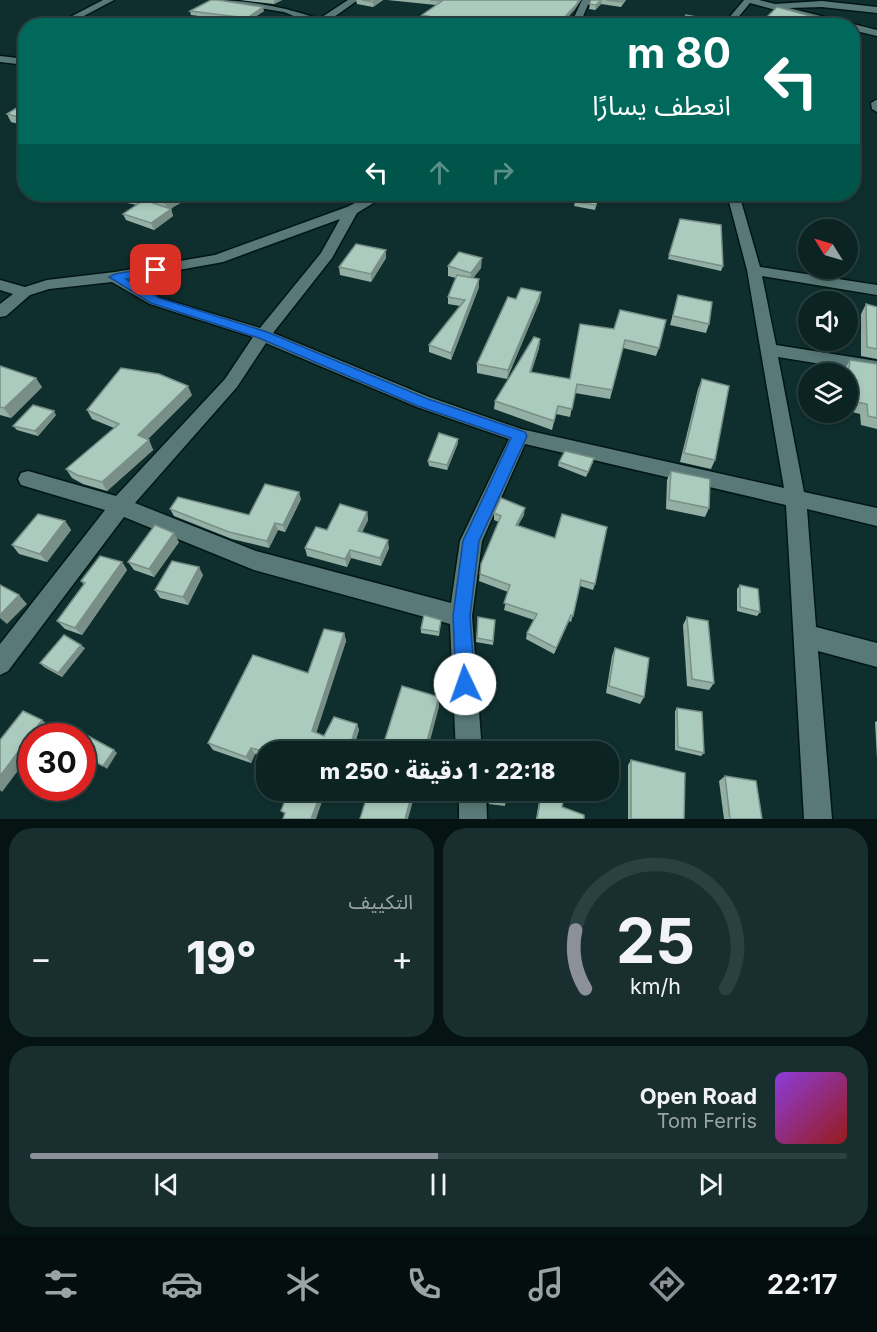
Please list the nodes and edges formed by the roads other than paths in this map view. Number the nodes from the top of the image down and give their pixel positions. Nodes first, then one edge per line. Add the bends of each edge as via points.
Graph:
1 (110, 0) edge
2 (214, 0) edge
3 (354, 0) edge
4 (586, 0) edge
5 (749, 0) edge
6 (782, 3) edge
7 (877, 10) edge
8 (73, 18) edge
9 (306, 18) edge
10 (327, 18) edge
11 (578, 18) edge
12 (733, 18) edge
13 (824, 18) edge
14 (860, 29) edge
15 (877, 33) edge
16 (0, 59) edge
17 (18, 61) edge
18 (369, 201) edge
19 (735, 201) edge
20 (352, 210) junction
21 (754, 270) junction
22 (115, 277) junction
23 (0, 285) edge
24 (877, 290) edge
25 (26, 292) junction
26 (0, 312) edge
27 (263, 335) junction
28 (770, 350) junction
29 (877, 367) edge
30 (520, 436) junction
31 (28, 479) dead end
32 (796, 501) junction
33 (120, 506) junction
34 (877, 517) edge
35 (461, 616) junction
36 (806, 636) junction
37 (877, 655) edge
38 (0, 663) edge
39 (468, 741) edge
40 (472, 801) edge
41 (473, 819) edge
42 (818, 819) edge

1 - 8 street
2 - 9 street via 286,10
3 - 10 street
4 - 11 street
5 - 6 street
5 - 12 street
6 - 7 street
6 - 13 street
14 - 15 street
16 - 17 street
18 - 20 street
19 - 21 street
20 - 22 street via 218,259
20 - 27 street via 327,255
21 - 24 street
21 - 28 street
22 - 25 street via 47,285
22 - 27 street via 155,301
23 - 25 street
25 - 26 street
27 - 30 street via 423,402
27 - 33 street via 231,384
28 - 29 street
28 - 32 street
30 - 32 street
30 - 35 street via 471,541
31 - 33 street
32 - 34 street
32 - 36 street
33 - 35 street via 254,560
33 - 38 street
35 - 39 street
36 - 37 street
36 - 42 street
40 - 41 street

